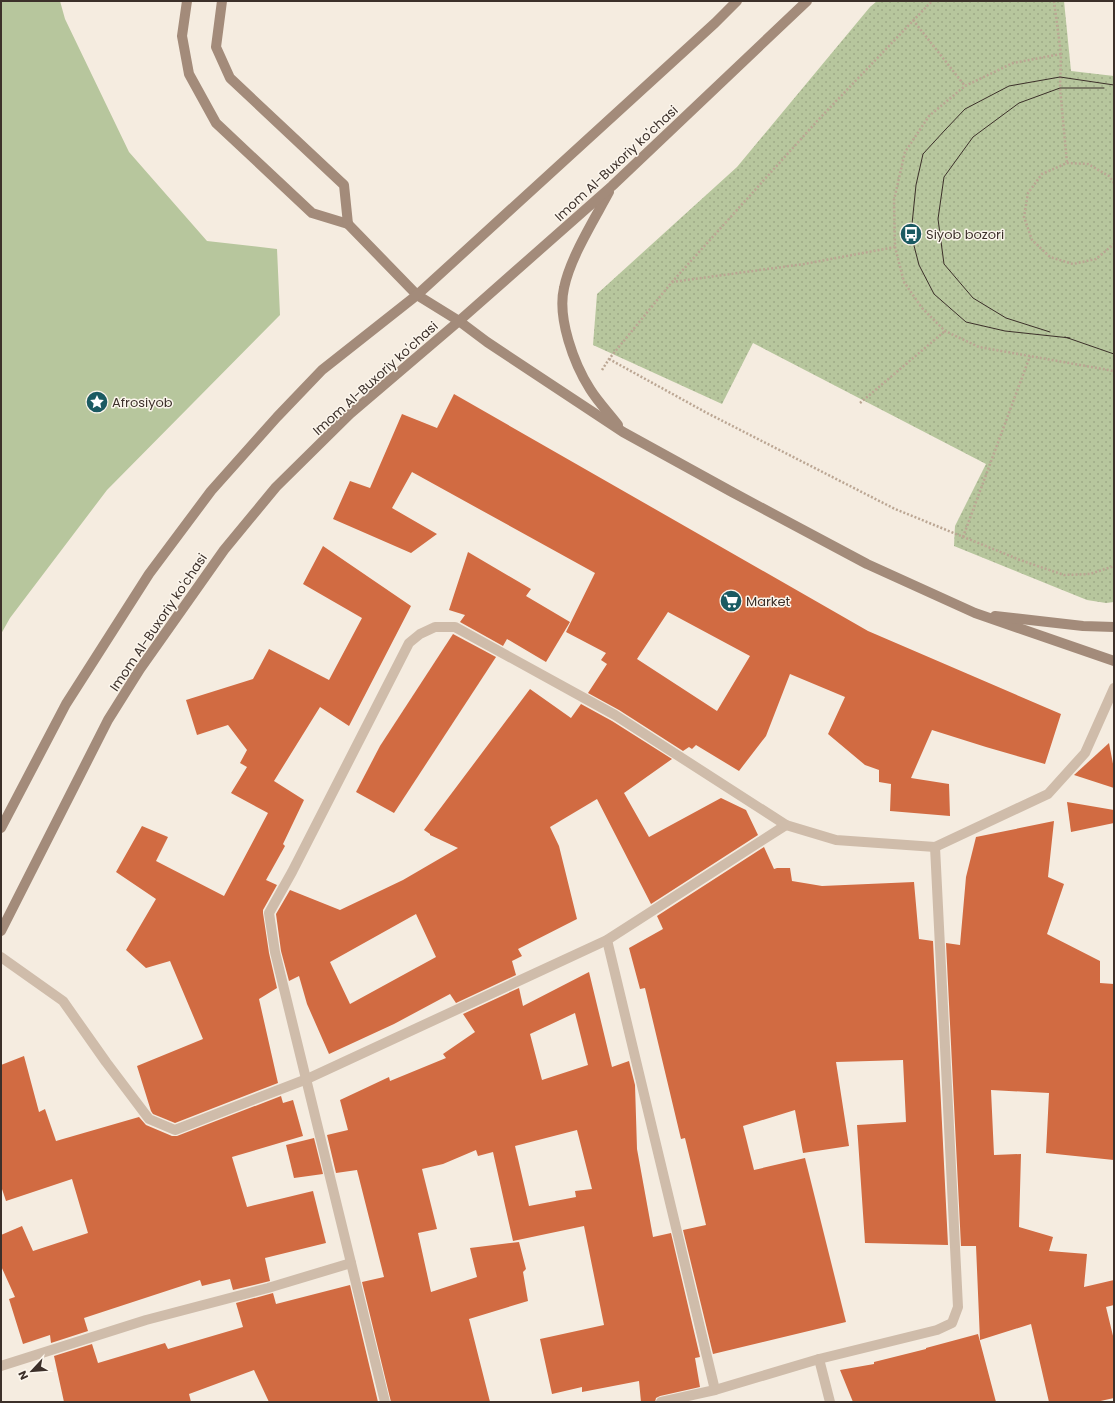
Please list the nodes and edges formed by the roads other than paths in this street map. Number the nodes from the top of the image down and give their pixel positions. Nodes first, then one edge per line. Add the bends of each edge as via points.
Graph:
1 (187, 1) edge
2 (222, 1) edge
3 (737, 1) edge
4 (807, 1) edge
5 (612, 186) junction
6 (348, 224) junction
7 (417, 295) junction
8 (459, 321) junction
9 (623, 432) junction
10 (975, 613) junction
11 (1114, 627) edge
12 (1114, 661) edge
13 (1114, 688) edge
14 (786, 825) junction
15 (1, 828) edge
16 (936, 847) junction
17 (1, 931) edge
18 (607, 940) junction
19 (1, 958) edge
20 (307, 1079) junction
21 (351, 1263) junction
22 (819, 1359) junction
23 (1, 1366) edge
24 (715, 1390) junction
25 (385, 1402) edge
26 (661, 1402) edge
27 (830, 1402) edge

1 - 6 main road via 182,36 189,74 216,123 312,213
2 - 6 main road via 216,47 230,78 344,185
3 - 7 main road
4 - 5 main road, Imom Al-Buxoriy ko'chasi
5 - 8 main road, Imom Al-Buxoriy ko'chasi
5 - 9 main road via 569,272 563,289 563,314 576,362 590,389
6 - 7 main road
7 - 8 main road
7 - 15 main road via 322,370 211,491 149,574 70,697
8 - 9 main road
8 - 17 main road, Imom Al-Buxoriy ko'chasi via 350,414 276,487 224,550 140,669 108,720
9 - 10 main road via 867,564
10 - 11 main road via 1083,626
10 - 12 main road
13 - 16 street via 1085,753 1048,794
14 - 16 street via 836,840
14 - 18 street
14 - 20 street via 615,715 455,627 435,627 420,634 409,643 269,913
16 - 22 street via 958,1307 952,1323 937,1330
18 - 20 street
18 - 24 street
19 - 20 street via 63,1001 149,1119 175,1130
20 - 21 street
21 - 23 street via 146,1320
21 - 25 street
22 - 24 street
22 - 27 street
24 - 26 street

